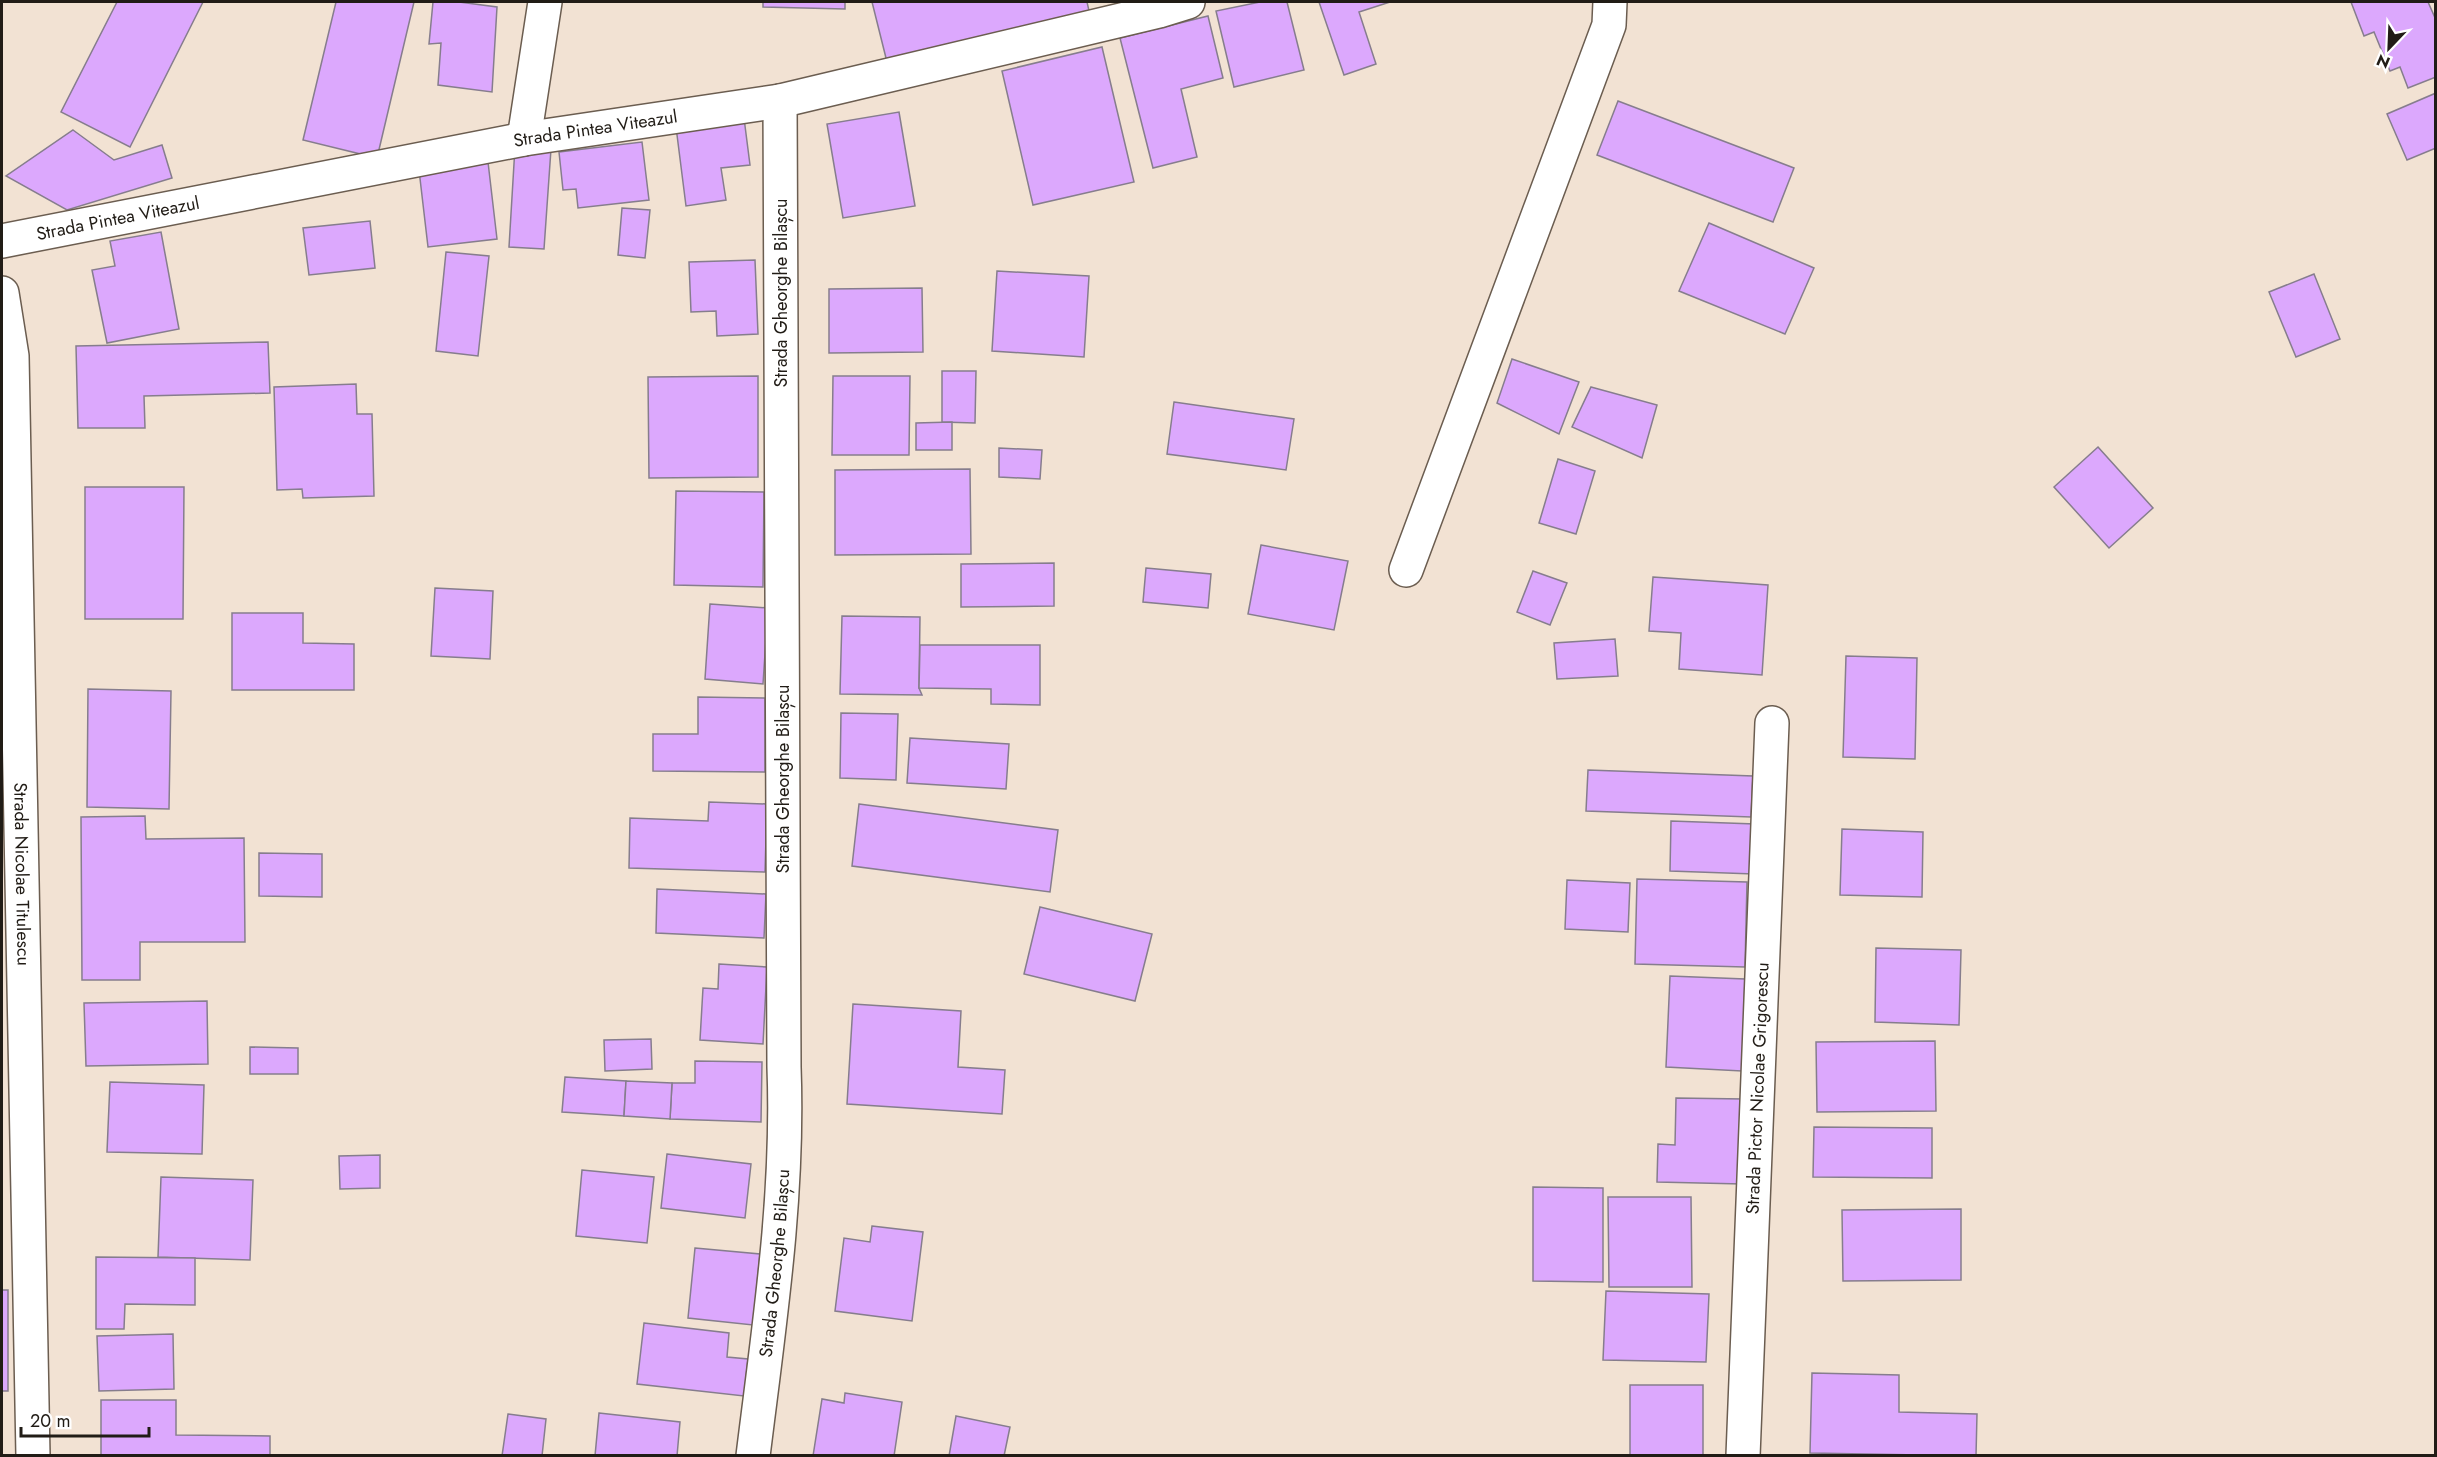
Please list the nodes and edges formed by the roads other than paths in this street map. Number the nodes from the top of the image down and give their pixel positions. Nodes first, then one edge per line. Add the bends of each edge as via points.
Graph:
1 (545, 2) edge
2 (1188, 2) edge
3 (1610, 2) edge
4 (780, 101) junction
5 (525, 139) junction
6 (2, 241) edge
7 (2, 293) edge
8 (1406, 570) dead end
9 (1772, 723) dead end
10 (33, 1455) edge
11 (753, 1455) edge
12 (1743, 1455) edge

1 - 5 street
2 - 4 street, Strada Pintea Viteazul
3 - 8 street via 1609,25
4 - 5 street, Strada Pintea Viteazul
4 - 11 street, Strada Gheorghe Bilașcu via 786,1126 780,1232
5 - 6 street, Strada Pintea Viteazul
7 - 10 street, Strada Nicolae Titulescu via 12,356
9 - 12 street, Strada Pictor Nicolae Grigorescu

